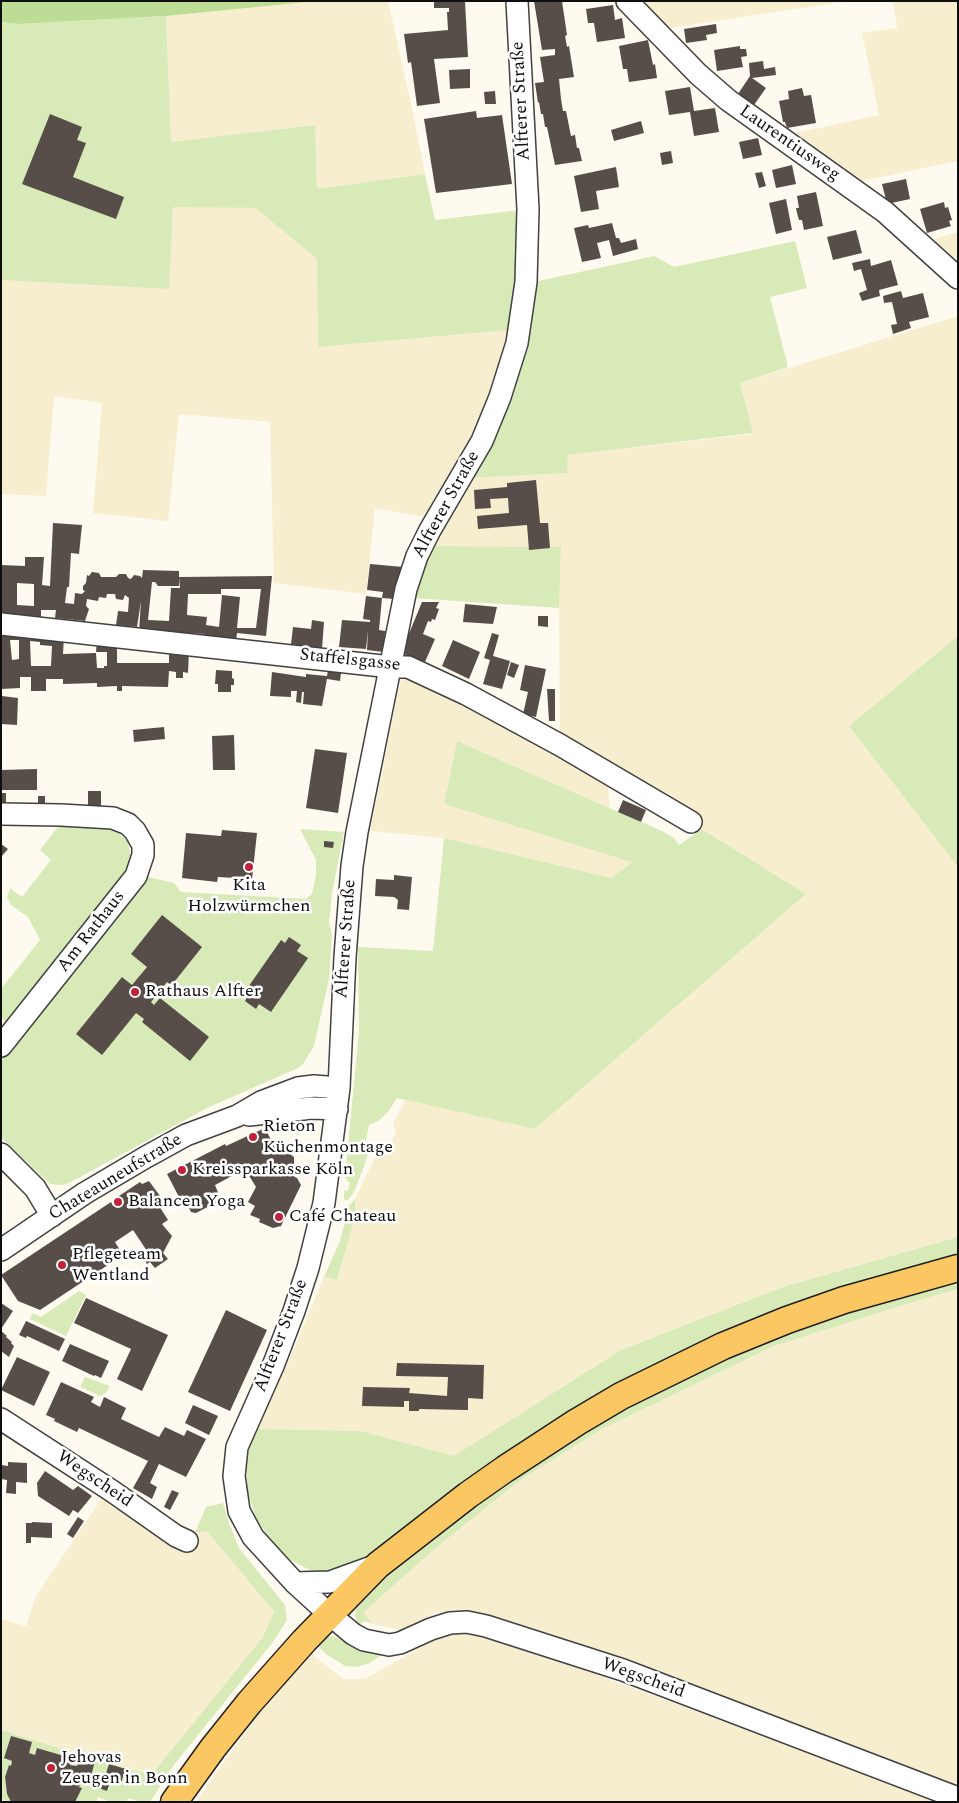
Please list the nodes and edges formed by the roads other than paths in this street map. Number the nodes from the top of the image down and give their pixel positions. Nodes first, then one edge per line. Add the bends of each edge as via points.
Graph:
1 (518, 1) edge
2 (628, 1) edge
3 (958, 278) edge
4 (1, 624) edge
5 (391, 667) junction
6 (1, 814) edge
7 (691, 822) dead end
8 (1, 1046) edge
9 (339, 1088) junction
10 (337, 1109) junction
11 (237, 1116) junction
12 (1, 1154) edge
13 (52, 1216) junction
14 (1, 1250) edge
15 (958, 1268) edge
16 (1, 1419) edge
17 (187, 1541) dead end
18 (378, 1565) junction
19 (295, 1583) junction
20 (328, 1614) junction
21 (958, 1798) edge
22 (174, 1802) edge

1 - 5 street, Alfterer Straße via 528,209 526,282 517,343 482,441 417,556 406,589
2 - 3 street, Laurentiusweg via 698,74 728,100 885,212
4 - 5 street, Staffelsgasse
5 - 7 street, Staffelsgasse via 408,667 466,694
5 - 9 street, Alfterer Straße via 352,866
6 - 8 street, Am Rathaus via 113,818 135,831 143,845 144,855 136,876
9 - 10 street, Alfterer Straße
9 - 11 street, Chateauneufstraße via 298,1088 261,1102
10 - 11 street, Chateauneufstraße via 312,1108
10 - 19 street, Alfterer Straße via 324,1203 308,1268 273,1366 237,1447 235,1468 244,1520 253,1537
11 - 13 street, Chateauneufstraße via 186,1135 85,1193
12 - 13 street via 35,1188
13 - 14 street, Chateauneufstraße
15 - 18 main road via 844,1300 787,1320 723,1346 621,1396 543,1443 468,1495
16 - 17 street, Wegscheid
18 - 19 street via 330,1582
18 - 20 main road
19 - 20 street, Alfterer Straße
20 - 21 street, Wegscheid via 364,1640 389,1645 450,1623 486,1626 623,1670
20 - 22 main road via 249,1703

